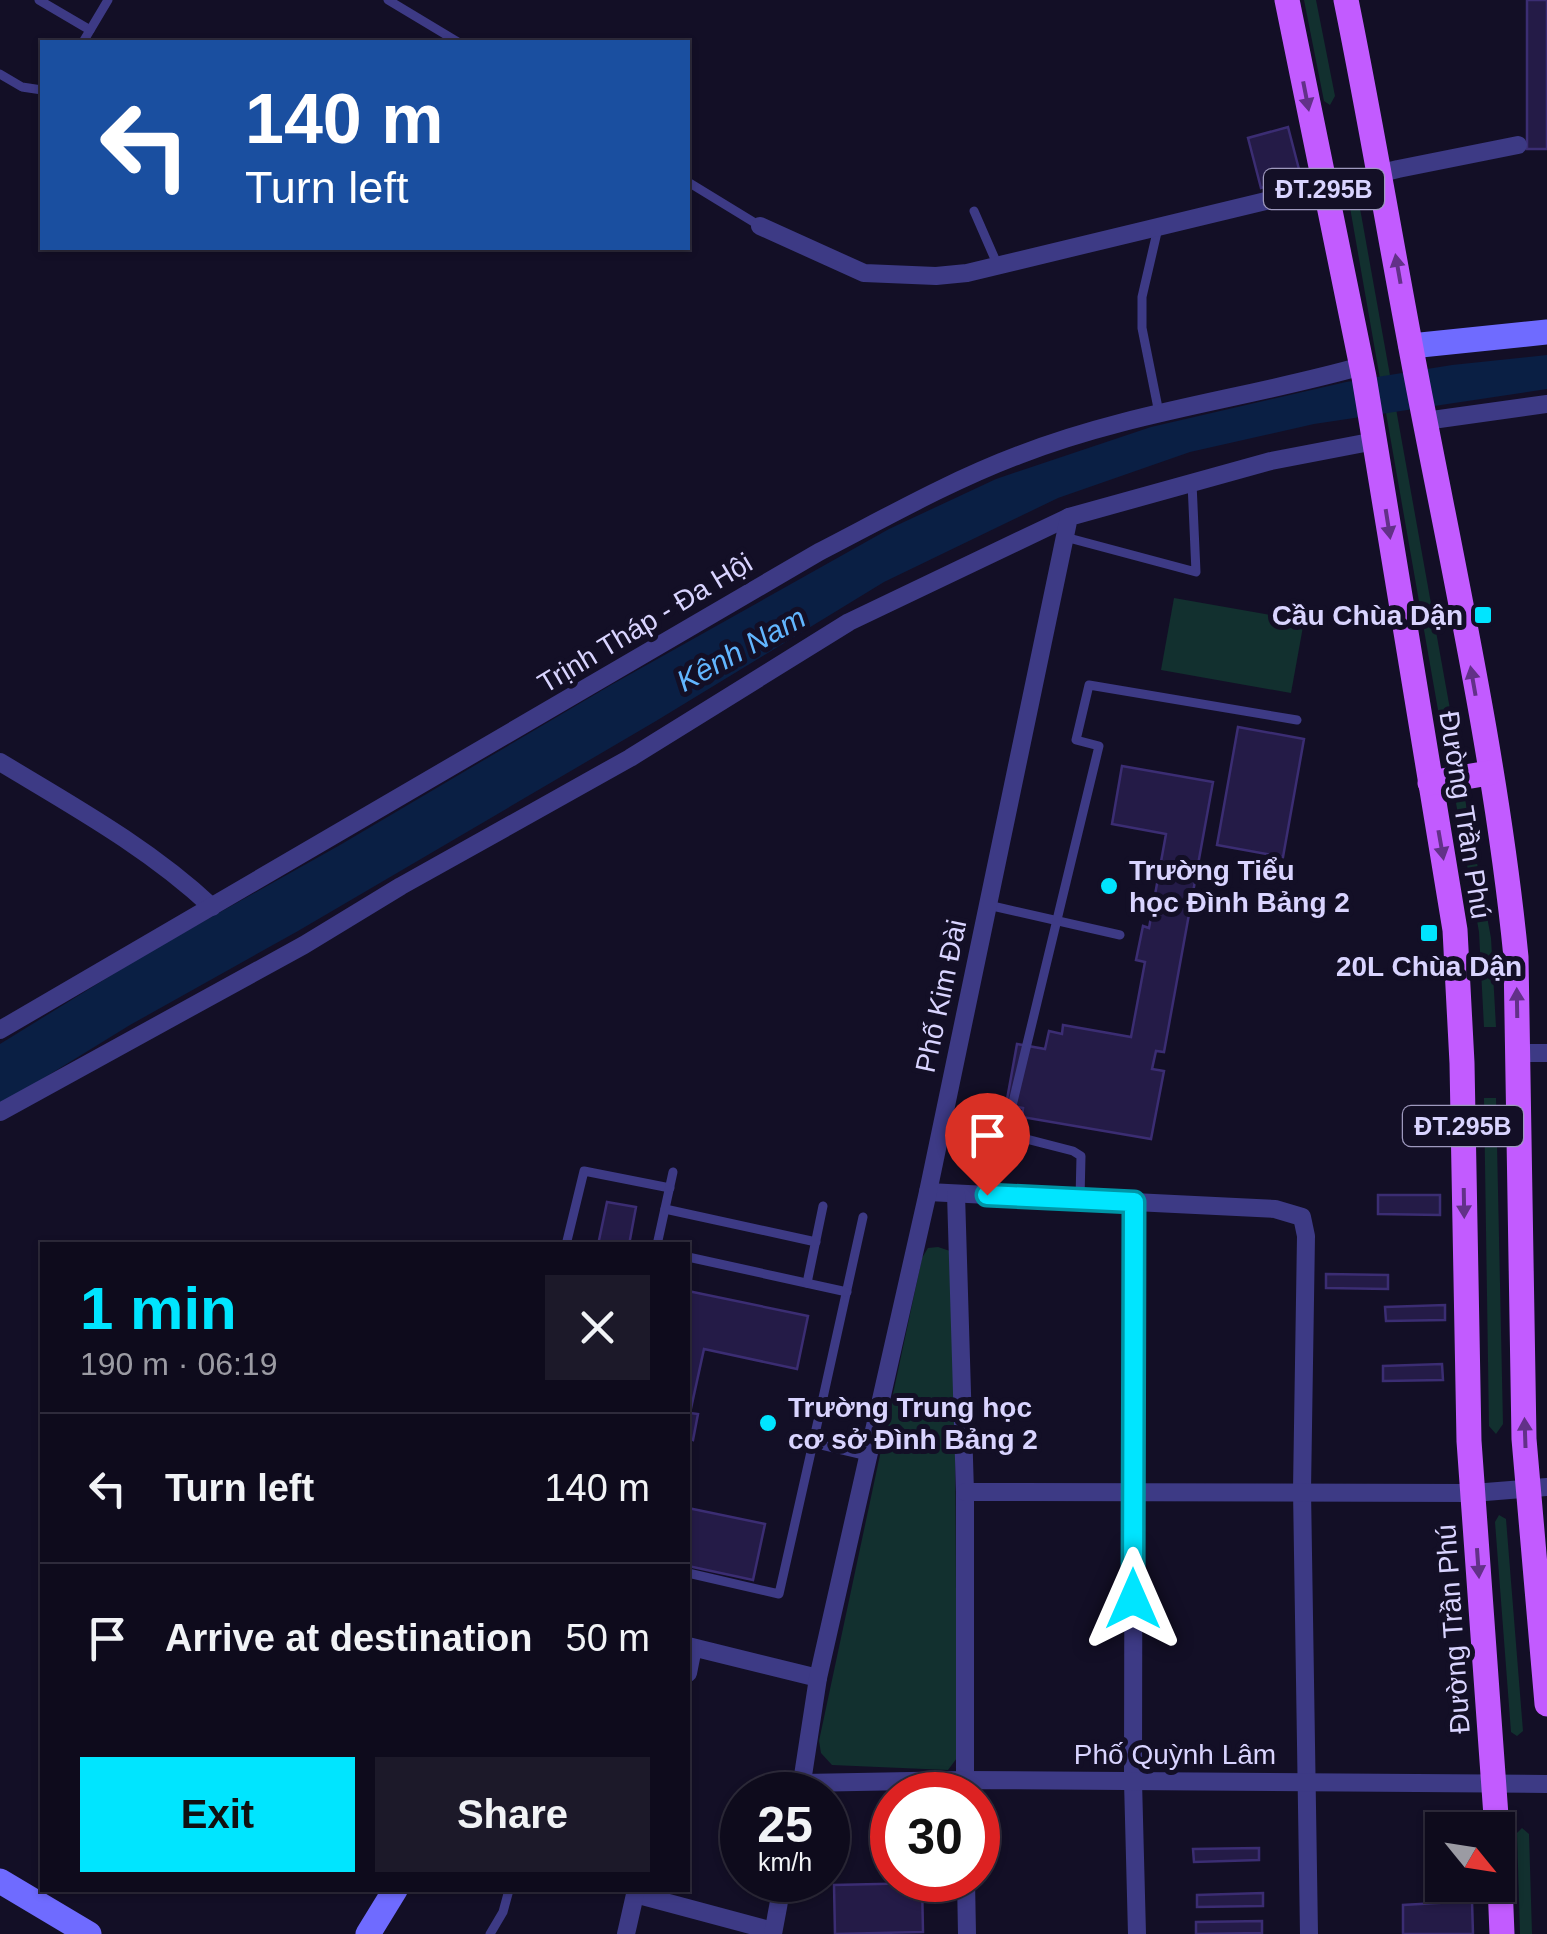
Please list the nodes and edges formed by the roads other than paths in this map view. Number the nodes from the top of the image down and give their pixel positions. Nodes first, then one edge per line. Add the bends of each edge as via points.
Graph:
1 (40, 0) edge
2 (108, 0) edge
3 (388, 0) edge
4 (1287, 0) edge
5 (1346, 0) edge
6 (90, 30) junction
7 (84, 40) edge
8 (452, 40) edge
9 (0, 74) edge
10 (40, 90) edge
11 (1518, 145) dead end
12 (1381, 174) junction
13 (690, 183) edge
14 (1324, 188) junction
15 (974, 211) dead end
16 (760, 226) joint
17 (1158, 228) junction
18 (998, 266) junction
19 (1547, 332) edge
20 (1413, 356) junction
21 (1363, 372) junction
22 (1547, 404) edge
23 (1159, 416) junction
24 (1424, 418) junction
25 (1374, 434) junction
26 (1192, 482) junction
27 (1070, 517) junction
28 (1065, 536) junction
29 (1298, 720) dead end
30 (0, 762) edge
31 (1490, 774) junction
32 (1430, 783) junction
33 (988, 905) junction
34 (212, 906) junction
35 (1056, 920) junction
36 (1120, 934) dead end
37 (0, 1030) edge
38 (1518, 1052) junction
39 (1547, 1053) edge
40 (0, 1112) edge
41 (674, 1172) dead end
42 (670, 1188) junction
43 (928, 1192) junction
44 (956, 1194) junction
45 (1080, 1198) junction
46 (1134, 1202) junction
47 (823, 1206) dead end
48 (665, 1209) junction
49 (863, 1217) dead end
50 (567, 1242) edge
51 (658, 1242) edge
52 (816, 1242) junction
53 (690, 1257) edge
54 (807, 1283) junction
55 (847, 1292) junction
56 (812, 1443) junction
57 (868, 1456) junction
58 (1537, 1487) edge
59 (1133, 1490) junction
60 (1302, 1490) junction
61 (965, 1492) junction
62 (1473, 1493) junction
63 (690, 1573) edge
64 (690, 1647) edge
65 (818, 1678) junction
66 (1547, 1704) edge
67 (804, 1772) edge
68 (965, 1772) edge
69 (1133, 1781) junction
70 (1308, 1782) junction
71 (1493, 1783) junction
72 (1547, 1784) edge
73 (1000, 1787) edge
74 (1495, 1812) edge
75 (0, 1880) edge
76 (394, 1892) edge
77 (508, 1892) edge
78 (636, 1892) edge
79 (779, 1902) edge
80 (966, 1902) edge
81 (1500, 1902) edge
82 (773, 1933) edge
83 (89, 1934) edge
84 (368, 1934) edge
85 (490, 1934) edge
86 (626, 1934) edge
87 (967, 1934) edge
88 (1137, 1934) edge
89 (1310, 1934) edge
90 (1502, 1934) edge

1 - 6 lane
2 - 6 lane
3 - 8 lane
4 -> 14 main road, Đường Trần Phú / ĐT.295B
5 - 12 main road, Đường Trần Phú / ĐT.295B
6 - 7 lane
9 - 10 lane
11 - 12 street
12 - 14 street
20 -> 12 main road, Đường Trần Phú / ĐT.295B
13 - 16 lane
14 - 17 street
14 - 21 main road, Đường Trần Phú / ĐT.295B
15 - 18 lane
16 - 18 street via 864,273 936,276
17 - 18 street
17 - 23 lane via 1142,328
19 - 20 main road
20 - 24 main road, Đường Trần Phú / ĐT.295B
21 - 23 street, Trịnh Tháp - Đa Hội
21 - 25 main road, Đường Trần Phú / ĐT.295B
22 - 24 street
23 - 34 street, Trịnh Tháp - Đa Hội via 1020,454 897,511
31 -> 24 main road, Đường Trần Phú / ĐT.295B
25 - 26 street
25 -> 32 main road, Đường Trần Phú / ĐT.295B
26 - 27 street
26 - 28 lane via 1196,572
27 - 28 street, Phố Kim Đài
27 - 40 street via 849,622 630,758
28 - 33 street, Phố Kim Đài
29 - 35 lane via 1089,684 1076,740 1099,746
30 - 34 street via 140,848
31 - 32 main road
38 -> 31 main road, Đường Trần Phú / ĐT.295B via 1513,923
32 -> 62 main road, Đường Trần Phú / ĐT.295B via 1459,970
33 - 35 lane
33 - 43 street, Phố Kim Đài
34 - 37 street, Trịnh Tháp - Đa Hội
35 - 36 lane
35 - 45 lane via 1010,1125 1015,1136 1082,1156
38 - 39 street
58 -> 38 main road, Đường Trần Phú / ĐT.295B
41 - 42 lane
42 - 48 lane
42 - 50 lane via 584,1171
43 - 44 street
43 - 57 street, Phố Kim Đài
44 - 45 street
44 - 61 street
45 - 46 street
46 - 59 street
46 - 60 street via 1275,1209 1302,1218
47 - 52 lane
48 - 51 lane
48 - 52 lane
49 - 55 lane
52 - 54 lane
53 - 54 lane
54 - 55 lane
55 - 56 lane
56 - 57 lane
56 - 63 lane via 779,1594
57 - 65 street, Phố Kim Đài
58 - 62 street
58 - 66 main road, Đường Trần Phú / ĐT.295B
59 - 60 street
59 - 61 street
59 - 69 street
60 - 62 street
60 - 70 street
61 - 68 street
62 -> 71 main road, Đường Trần Phú / ĐT.295B
64 - 65 street
65 - 67 street, Phố Kim Đài
69 - 70 street, Phố Quỳnh Lâm
69 - 73 street, Phố Quỳnh Lâm
69 - 88 street
70 - 71 street, Phố Quỳnh Lâm
70 - 89 street
71 - 72 street, Phố Quỳnh Lâm
71 - 74 main road, Đường Trần Phú / ĐT.295B
75 - 83 main road
76 - 84 main road
77 - 85 lane
78 - 82 street
78 - 86 street
79 - 82 street
80 - 87 street
81 - 90 main road, Đường Trần Phú / ĐT.295B

